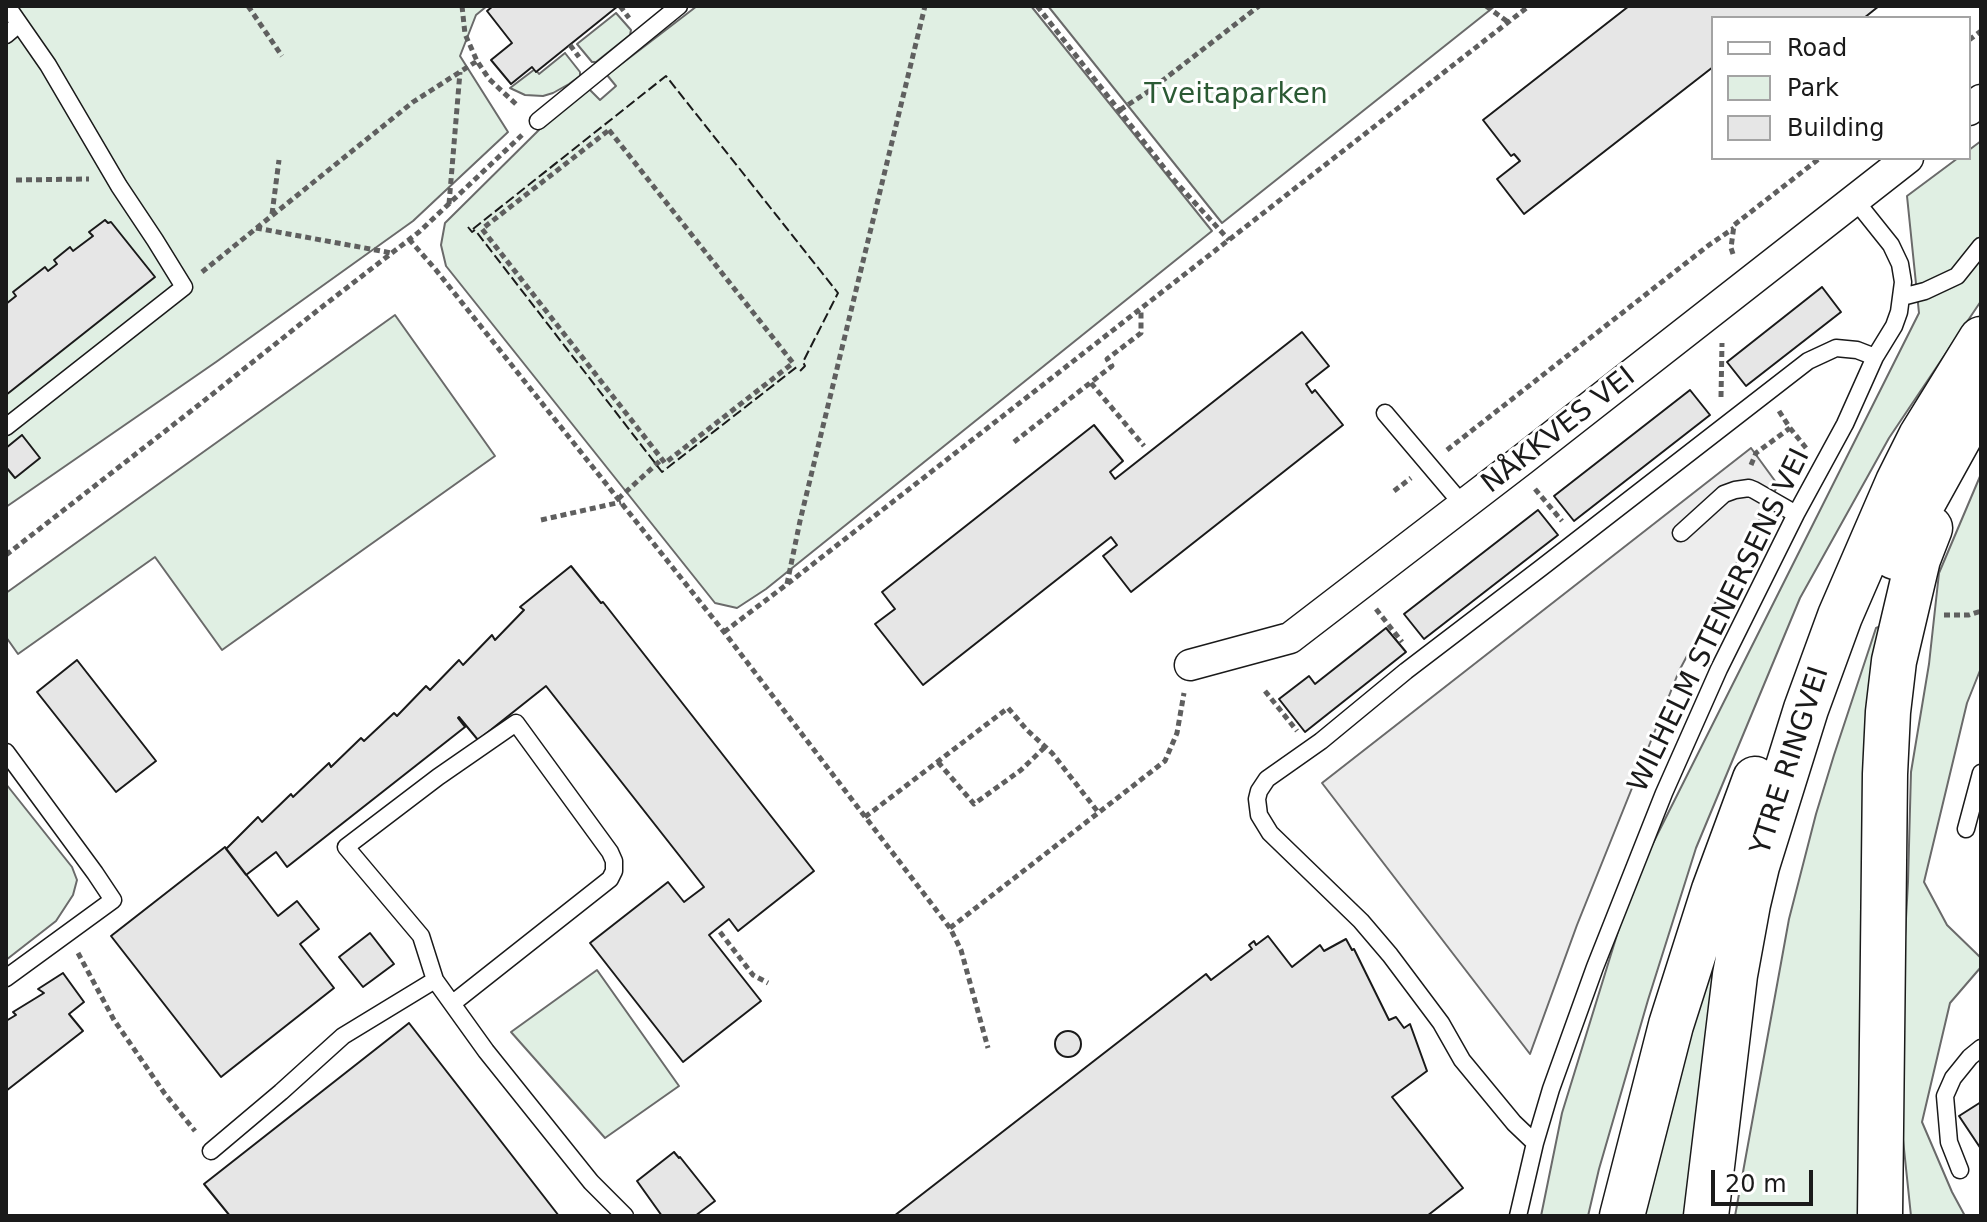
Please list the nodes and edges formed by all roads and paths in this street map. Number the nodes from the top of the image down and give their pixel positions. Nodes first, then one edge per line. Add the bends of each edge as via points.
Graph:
1 (7, 6) edge
2 (248, 6) edge
3 (462, 6) edge
4 (679, 6) edge
5 (925, 6) edge
6 (1037, 6) edge
7 (1259, 6) edge
8 (1486, 6) edge
9 (1529, 6) edge
10 (1508, 22) junction
11 (12, 30) edge
12 (282, 56) dead end
13 (477, 61) junction
14 (460, 71) junction
15 (1120, 110) junction
16 (538, 121) junction
17 (279, 160) dead end
18 (1817, 160) edge
19 (1905, 160) edge
20 (114, 177) junction
21 (16, 180) dead end
22 (1855, 200) junction
23 (449, 204) junction
24 (272, 215) junction
25 (255, 228) junction
26 (1734, 228) junction
27 (409, 239) junction
28 (1229, 240) junction
29 (1981, 246) edge
30 (393, 253) junction
31 (1744, 284) junction
32 (184, 287) junction
33 (1902, 297) junction
34 (1141, 308) junction
35 (1722, 332) dead end
36 (1981, 339) edge
37 (1875, 357) junction
38 (1091, 383) junction
39 (1767, 393) junction
40 (1981, 398) edge
41 (1385, 413) dead end
42 (6, 427) edge
43 (1790, 428) junction
44 (1720, 430) junction
45 (1014, 442) dead end
46 (1144, 446) dead end
47 (1807, 448) dead end
48 (1756, 453) dead end
49 (662, 459) junction
50 (1428, 465) junction
51 (1898, 482) junction
52 (1394, 491) dead end
53 (1536, 491) dead end
54 (619, 500) junction
55 (1463, 505) junction
56 (1548, 505) dead end
57 (1796, 514) junction
58 (541, 520) dead end
59 (1681, 533) dead end
60 (6, 555) edge
61 (786, 585) junction
62 (1981, 611) edge
63 (1380, 614) dead end
64 (1933, 615) dead end
65 (1394, 631) dead end
66 (724, 632) junction
67 (1190, 665) joint
68 (1265, 691) dead end
69 (1284, 715) dead end
70 (1045, 747) junction
71 (6, 752) edge
72 (938, 762) junction
73 (1981, 773) edge
74 (1098, 812) junction
75 (865, 817) junction
76 (1966, 829) dead end
77 (950, 928) junction
78 (720, 932) dead end
79 (67, 934) junction
80 (6, 978) edge
81 (435, 980) junction
82 (768, 983) dead end
83 (453, 1003) junction
84 (988, 1048) dead end
85 (1981, 1048) edge
86 (1535, 1143) junction
87 (211, 1151) joint
88 (1960, 1170) dead end
89 (625, 1216) edge
90 (1518, 1216) edge
91 (1622, 1216) edge
92 (1706, 1216) edge
93 (1713, 1216) edge
94 (1880, 1216) edge

1 - 11 lane
2 - 12 path
3 - 13 path via 465,34
4 - 16 lane
5 - 61 path
6 - 15 path
7 - 15 path
8 - 10 path
9 - 10 path
10 - 28 path
11 - 20 lane via 48,65
13 - 14 path
13 - 16 path
14 - 23 path
14 - 24 path
15 - 28 path
16 - 23 path
17 - 24 path
18 - 26 path
19 - 22 street, NÅKKVES VEI
20 - 21 path
20 - 32 lane
22 - 31 street, NÅKKVES VEI
22 - 33 lane, WILHELM STENERSENS VEI via 1891,245 1900,264
23 - 27 path
24 - 25 path
25 - 30 path
25 - 32 path
26 - 31 path via 1731,248
26 - 50 path
27 - 30 path
27 - 54 path
28 - 34 path
29 - 33 lane via 1957,276
30 - 60 path
31 - 55 street, NÅKKVES VEI
32 - 42 lane
33 - 37 lane, WILHELM STENERSENS VEI via 1894,326
34 - 38 path via 1141,333 1107,359 1112,366
34 - 61 path
35 - 44 path
36 - 51 main road, YTRE RINGVEI
37 - 39 lane via 1857,350 1824,352
37 - 57 lane, WILHELM STENERSENS VEI
38 - 45 path
38 - 46 path
39 - 43 path
39 - 44 lane
40 - 93 main road, YTRE RINGVEI via 1888,574 1815,767 1768,949
40 - 94 main road via 1918,559 1894,661 1885,774
41 - 50 lane
43 - 47 path
43 - 48 path
44 - 86 lane via 1267,779 1259,791 1259,815 1270,833 1361,921 1441,1023 1462,1060
49 - 49 path via 665,463 793,363 609,130 482,229
49 - 54 path
50 - 52 path
50 - 55 lane
51 - 91 main road via 1829,600 1714,890 1671,1025
51 - 92 main road, YTRE RINGVEI via 1840,616 1757,866 1735,975
53 - 56 path
54 - 58 path
54 - 66 path
55 - 67 street, NÅKKVES VEI via 1290,638
57 - 59 lane via 1749,488 1735,490
57 - 86 lane, WILHELM STENERSENS VEI via 1664,793 1595,967
61 - 66 path
62 - 64 path
63 - 65 path
66 - 75 path
67 - 74 path via 1177,733 1165,761
68 - 69 path
70 - 72 path via 1008,708
70 - 72 path via 974,804
70 - 74 path
71 - 79 lane via 113,900
72 - 75 path
73 - 76 lane
74 - 77 path
75 - 77 path
77 - 84 path
78 - 82 path via 753,975
79 - 80 lane
79 - 87 path via 114,1020
81 - 83 lane
81 - 83 lane via 421,936 346,847 516,723 610,852 614,871
81 - 87 lane via 343,1036
83 - 89 lane via 591,1182
85 - 88 lane via 1953,1078 1945,1096 1949,1142
86 - 90 lane, WILHELM STENERSENS VEI

